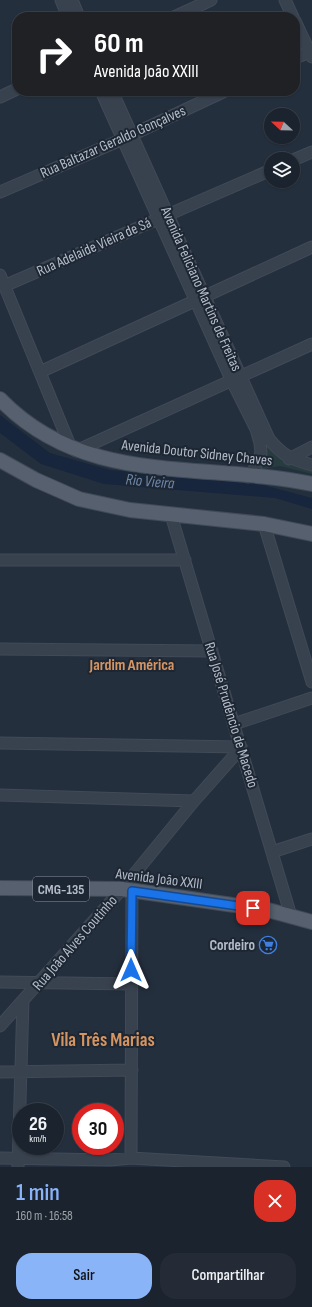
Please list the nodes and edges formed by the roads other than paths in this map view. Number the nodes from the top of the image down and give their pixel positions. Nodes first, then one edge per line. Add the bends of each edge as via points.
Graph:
1 (61, 0) edge
2 (72, 0) edge
3 (211, 0) edge
4 (289, 2) edge
5 (66, 12) edge
6 (77, 12) edge
7 (185, 12) edge
8 (292, 12) edge
9 (300, 31) edge
10 (311, 54) edge
11 (300, 57) edge
12 (12, 91) edge
13 (104, 96) edge
14 (114, 96) edge
15 (214, 96) edge
16 (0, 97) edge
17 (128, 136) junction
18 (312, 152) edge
19 (300, 157) edge
20 (264, 173) edge
21 (0, 192) edge
22 (165, 216) junction
23 (312, 247) edge
24 (0, 275) edge
25 (4, 286) junction
26 (200, 298) junction
27 (312, 344) edge
28 (40, 372) junction
29 (235, 377) junction
30 (0, 399) edge
31 (312, 447) edge
32 (74, 449) junction
33 (289, 459) junction
34 (0, 460) edge
35 (312, 465) edge
36 (248, 476) junction
37 (312, 484) edge
38 (171, 515) junction
39 (264, 524) junction
40 (312, 534) edge
41 (0, 560) edge
42 (185, 560) junction
43 (0, 649) edge
44 (212, 651) junction
45 (312, 682) edge
46 (312, 698) edge
47 (234, 724) junction
48 (0, 743) edge
49 (241, 747) junction
50 (0, 795) edge
51 (194, 800) junction
52 (312, 839) edge
53 (272, 852) junction
54 (0, 888) edge
55 (127, 890) junction
56 (291, 916) junction
57 (312, 922) edge
58 (0, 982) edge
59 (40, 983) junction
60 (131, 984) junction
61 (23, 1000) junction
62 (0, 1026) edge
63 (132, 1070) junction
64 (0, 1072) edge
65 (20, 1072) junction
66 (0, 1158) edge
67 (131, 1158) junction
68 (18, 1163) edge
69 (284, 1167) edge

1 - 5 street
2 - 6 street
3 - 7 street
4 - 8 street
9 - 10 street
10 - 11 street
12 - 16 street
13 - 17 street, Avenida Feliciano Martins de Freitas
14 - 17 street, Avenida Feliciano Martins de Freitas
15 - 17 street, Rua Baltazar Geraldo Gonçalves
17 - 21 street, Rua Baltazar Geraldo Gonçalves
17 - 22 street, Avenida Feliciano Martins de Freitas
18 - 19 street
20 - 22 street, Rua Adelaide Vieira de Sá
22 - 25 street, Rua Adelaide Vieira de Sá
22 - 26 street, Avenida Feliciano Martins de Freitas
23 - 26 street
24 - 25 street
25 - 28 street
26 - 28 street
26 - 29 street, Avenida Feliciano Martins de Freitas
27 - 29 street
28 - 32 street
29 - 32 street
29 - 33 street, Avenida Feliciano Martins de Freitas via 269,439
29 - 36 street, Avenida Feliciano Martins de Freitas via 260,443 259,460
30 - 32 main road, Avenida Doutor Sidney Chaves via 33,428
31 - 33 street
32 - 36 main road, Avenida Doutor Sidney Chaves via 118,462 182,471
33 - 35 street, Avenida Feliciano Martins de Freitas
34 - 38 main road via 79,499 130,510
36 - 37 main road, Avenida Doutor Sidney Chaves
38 - 39 main road
38 - 42 street, Rua José Prudêncio de Macedo
39 - 40 main road
39 - 45 street
41 - 42 street
42 - 44 street, Rua José Prudêncio de Macedo
43 - 44 street
44 - 47 street, Rua José Prudêncio de Macedo
46 - 47 street
47 - 49 street, Rua José Prudêncio de Macedo
48 - 49 street
49 - 51 street, Rua João Alves Coutinho
49 - 53 street, Rua José Prudêncio de Macedo
50 - 51 street
51 - 55 street, Rua João Alves Coutinho
52 - 53 street
53 - 56 street, Rua José Prudêncio de Macedo
54 - 55 main road, Avenida João XXIII / CMG-135
55 - 56 main road, Avenida João XXIII / CMG-135 via 268,910
55 - 59 street, Rua João Alves Coutinho
55 - 60 street
56 - 57 main road, Avenida João XXIII / CMG-135
58 - 59 street
59 - 60 street
59 - 61 street, Rua João Alves Coutinho
60 - 63 street
61 - 62 street, Rua João Alves Coutinho
61 - 65 street
63 - 65 street
63 - 67 street
64 - 65 street
65 - 68 street
66 - 68 street
67 - 68 street
67 - 69 street

